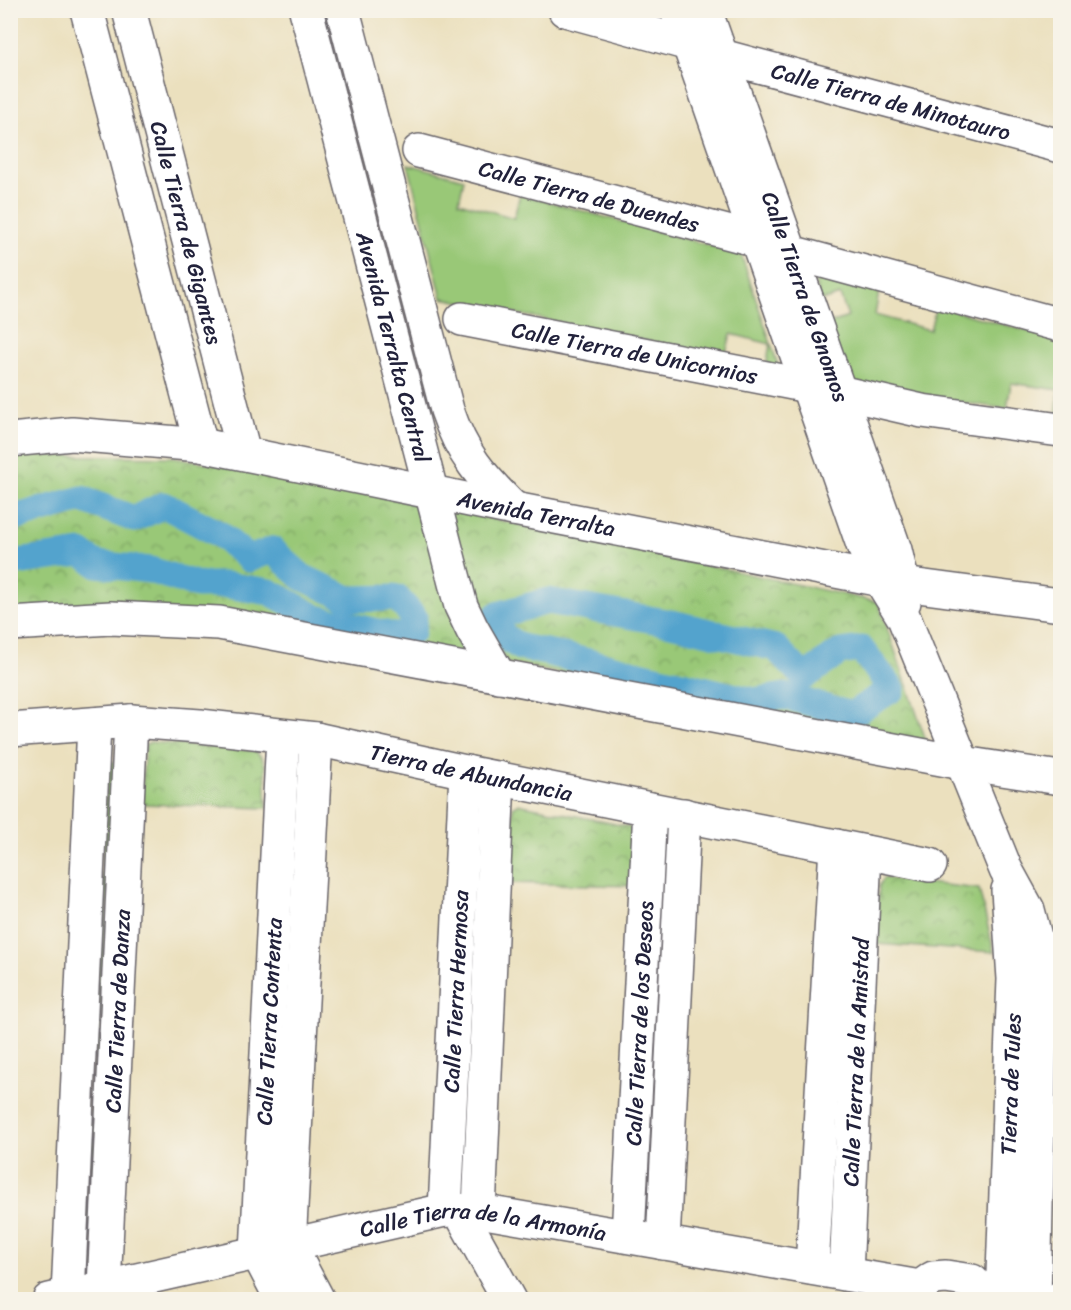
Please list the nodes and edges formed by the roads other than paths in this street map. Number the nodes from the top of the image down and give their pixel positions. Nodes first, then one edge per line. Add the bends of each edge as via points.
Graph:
1 (87, 10) edge
2 (129, 10) edge
3 (306, 10) edge
4 (343, 10) edge
5 (565, 10) edge
6 (677, 10) edge
7 (705, 10) edge
8 (689, 44) junction
9 (722, 56) junction
10 (1060, 146) edge
11 (419, 151) dead end
12 (757, 240) junction
13 (790, 252) junction
14 (462, 319) dead end
15 (1060, 324) edge
16 (808, 386) junction
17 (839, 392) junction
18 (1060, 430) edge
19 (10, 440) edge
20 (201, 445) junction
21 (244, 453) junction
22 (430, 491) junction
23 (514, 509) junction
24 (892, 581) junction
25 (1060, 605) edge
26 (10, 624) edge
27 (499, 676) junction
28 (131, 721) junction
29 (94, 724) junction
30 (10, 730) edge
31 (283, 735) junction
32 (316, 739) junction
33 (963, 763) junction
34 (466, 772) junction
35 (498, 778) junction
36 (1060, 778) edge
37 (650, 809) junction
38 (684, 815) junction
39 (850, 849) junction
40 (930, 865) dead end
41 (1038, 965) edge
42 (1049, 1141) edge
43 (461, 1210) junction
44 (628, 1236) junction
45 (663, 1243) junction
46 (289, 1245) junction
47 (257, 1252) junction
48 (812, 1268) junction
49 (846, 1274) junction
50 (107, 1293) edge
51 (924, 1293) edge
52 (62, 1298) edge
53 (282, 1299) edge
54 (318, 1299) edge
55 (509, 1299) edge
56 (991, 1299) edge
57 (1002, 1299) edge
58 (1034, 1299) edge

1 - 20 street, Calle Tierra de Gigantes
2 - 21 street, Calle Tierra de Gigantes
3 - 22 street, Avenida Terralta Central
4 - 23 street, Avenida Terralta Central via 454,432 483,478
5 - 8 street
6 - 8 street, Calle Tierra de Gnomos
7 - 9 street, Calle Tierra de Gnomos
8 - 12 street, Calle Tierra de Gnomos
9 - 10 street, Calle Tierra de Minotauro
9 - 13 street, Calle Tierra de Gnomos
11 - 12 street, Calle Tierra de Duendes
12 - 16 street, Calle Tierra de Gnomos
13 - 15 street
13 - 17 street, Calle Tierra de Gnomos
14 - 16 street, Calle Tierra de Unicornios
16 - 24 street, Calle Tierra de Gnomos via 863,545
17 - 18 street via 922,411
17 - 24 street, Calle Tierra de Gnomos via 895,550
19 - 20 street, Avenida Terralta via 72,434
20 - 21 street, Avenida Terralta
21 - 22 street, Avenida Terralta
22 - 23 street, Avenida Terralta
22 - 27 street, Avenida Terralta Central via 462,606
23 - 24 street, Avenida Terralta
24 - 25 street, Avenida Terralta
24 - 33 street, Tierra de Tules
26 - 27 street via 111,618 219,623
27 - 33 street
28 - 29 street, Tierra de Abundancia
28 - 31 street, Tierra de Abundancia
28 - 50 street, Calle Tierra de Danza
29 - 30 street, Tierra de Abundancia
29 - 52 street, Calle Tierra de Danza
31 - 32 street, Tierra de Abundancia
31 - 47 street, Calle Tierra Contenta
32 - 34 street, Tierra de Abundancia
32 - 46 street, Calle Tierra Contenta
33 - 36 street
33 - 41 street, Tierra de Tules via 1006,870 1028,910
34 - 35 street, Tierra de Abundancia
34 - 43 street, Calle Tierra Hermosa
35 - 37 street, Tierra de Abundancia
35 - 43 street, Calle Tierra Hermosa
37 - 38 street, Tierra de Abundancia
37 - 44 street, Calle Tierra de los Deseos
38 - 39 street, Tierra de Abundancia
38 - 45 street, Calle Tierra de los Deseos
39 - 40 street, Tierra de Abundancia
39 - 48 street, Calle Tierra de la Amistad
39 - 49 street, Calle Tierra de la Amistad
41 - 42 street, Tierra de Tules
41 - 57 street, Tierra de Tules
42 - 58 street, Tierra de Tules
43 - 44 street, Calle Tierra de la Armonía
43 - 46 street, Calle Tierra de la Armonía
43 - 55 street
44 - 45 street, Calle Tierra de la Armonía
45 - 48 street, Calle Tierra de la Armonía
46 - 47 street, Calle Tierra de la Armonía
46 - 54 street
47 - 50 street, Calle Tierra de la Armonía
47 - 53 street
48 - 49 street, Calle Tierra de la Armonía
49 - 51 street, Calle Tierra de la Armonía
50 - 52 street, Calle Tierra de la Armonía
51 - 56 street, Calle Tierra de la Armonía via 933,1278 946,1277 972,1281

